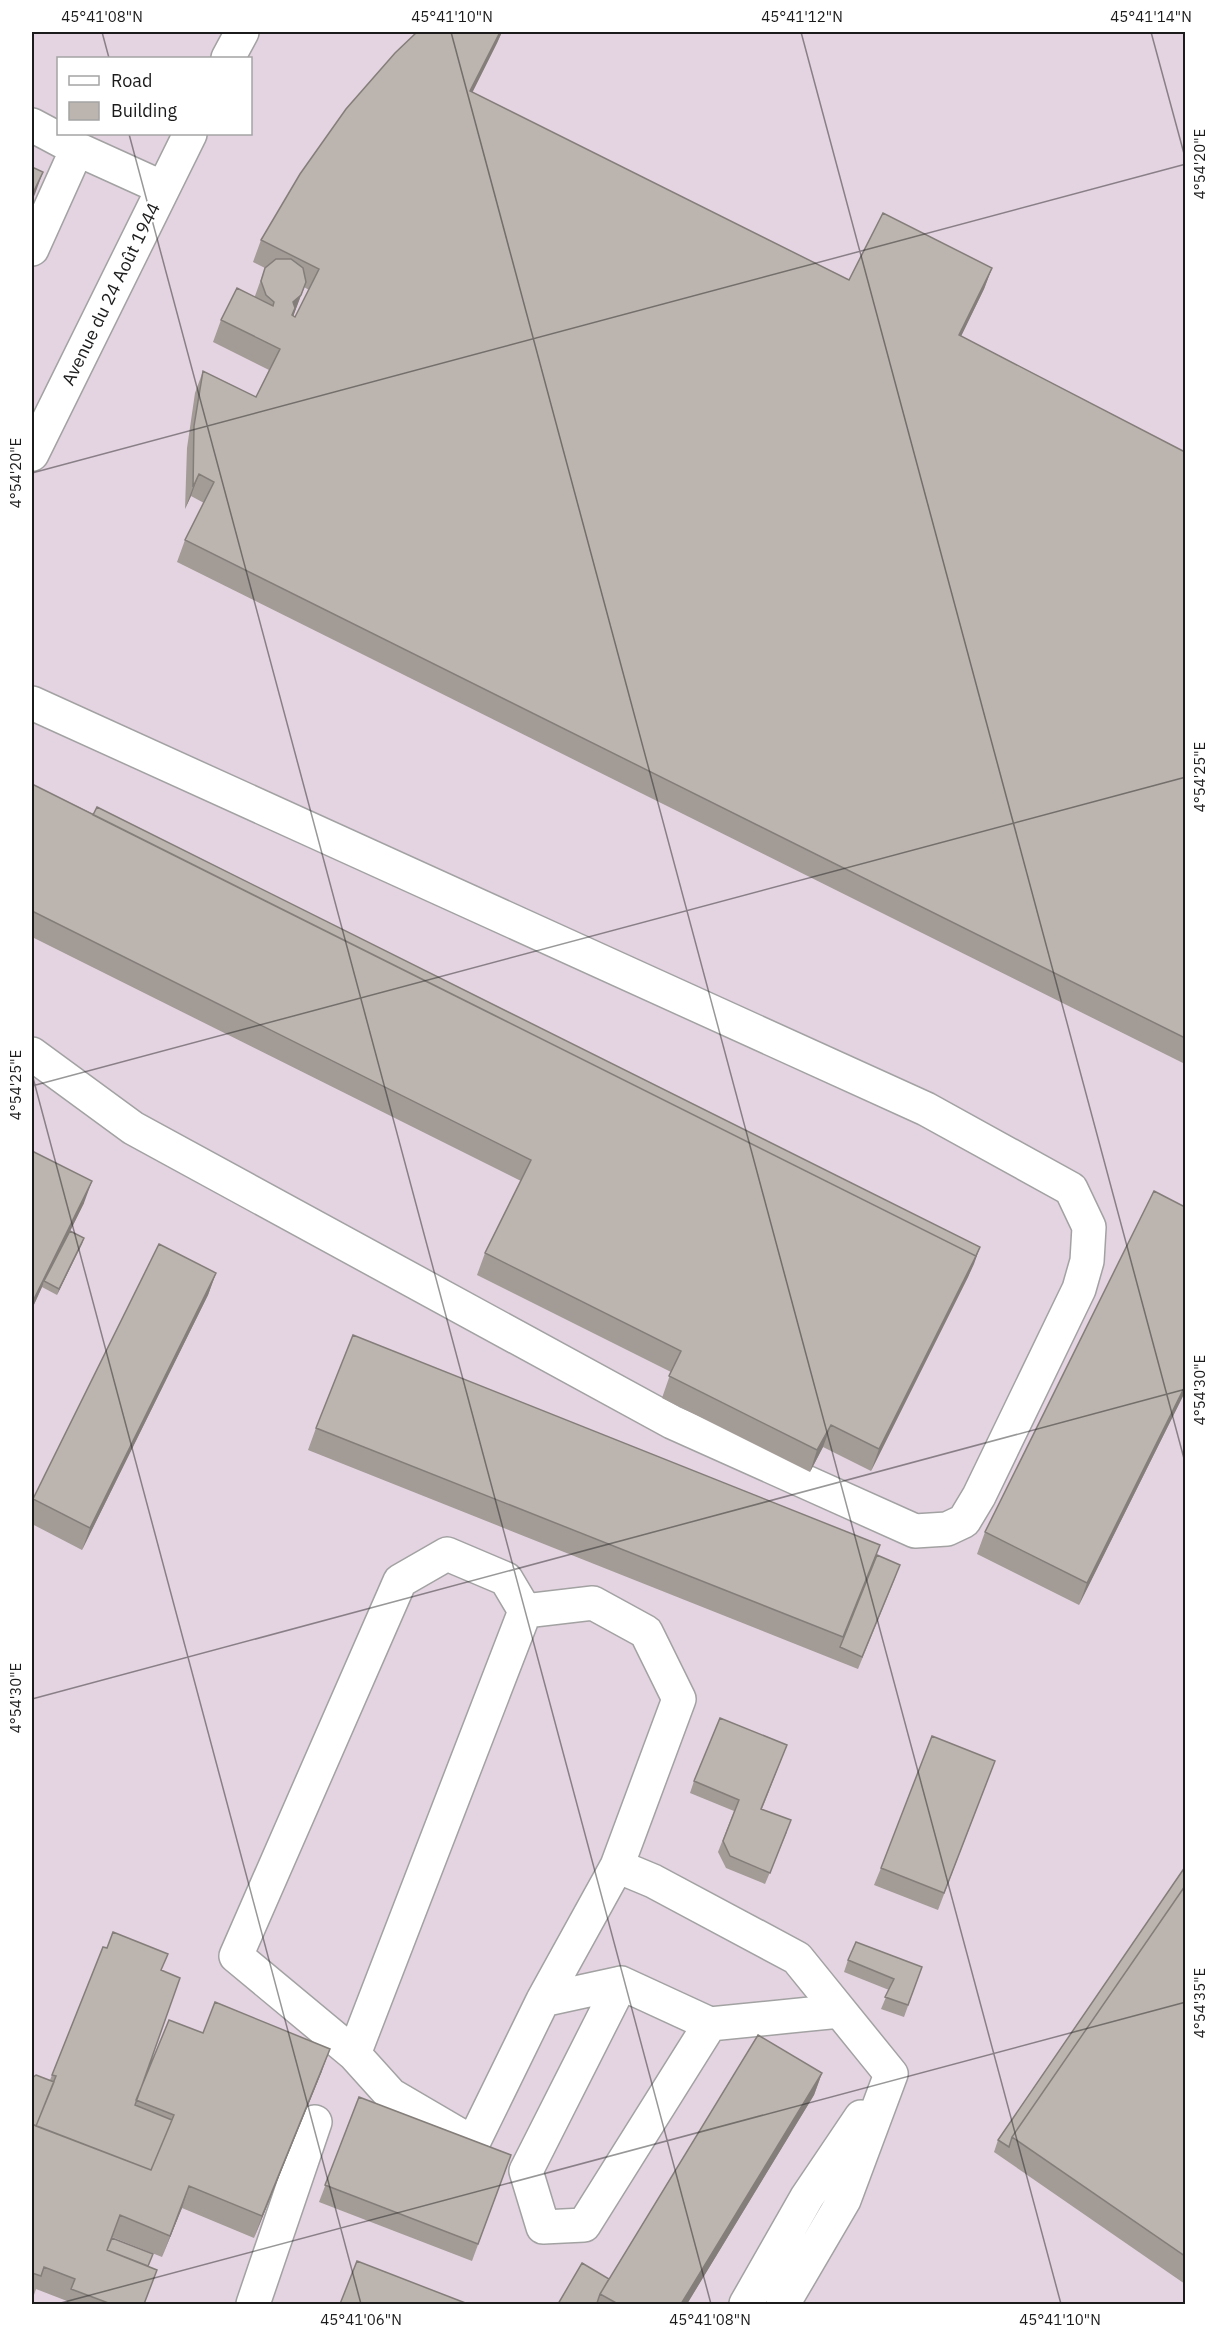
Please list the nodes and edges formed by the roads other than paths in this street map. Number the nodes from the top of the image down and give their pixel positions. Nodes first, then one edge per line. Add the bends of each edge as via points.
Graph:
1 (242, 32) edge
2 (229, 57) edge
3 (32, 125) edge
4 (190, 135) edge
5 (77, 149) junction
6 (163, 188) junction
7 (32, 249) edge
8 (32, 454) edge
9 (32, 704) edge
10 (32, 1054) edge
11 (525, 1611) junction
12 (617, 1866) junction
13 (621, 1983) junction
14 (543, 2000) junction
15 (840, 2011) junction
16 (710, 2024) junction
17 (354, 2054) junction
18 (891, 2074) junction
19 (315, 2122) edge
20 (473, 2144) junction
21 (526, 2171) junction
22 (253, 2304) edge
23 (746, 2304) edge
24 (783, 2304) edge

1 - 2 street
3 - 5 street
4 - 6 street, Avenue du 24 Août 1944
5 - 6 street
5 - 7 street
6 - 8 street, Avenue du 24 Août 1944
9 - 10 street via 926,1109 1071,1189 1089,1227 1087,1261 1079,1289 964,1521 946,1529 915,1531 672,1422 133,1128
11 - 12 street via 593,1603 646,1632 679,1699
11 - 17 street
11 - 17 street via 506,1579 447,1554 399,1581 236,1956
12 - 14 street
12 - 15 street via 653,1881 797,1958
13 - 14 street
13 - 16 street
13 - 21 street
14 - 20 street
15 - 16 street
15 - 18 street
16 - 21 street via 584,2225 543,2227
17 - 20 street via 391,2094
18 - 23 street via 807,2197
18 - 24 street via 844,2200
19 - 22 street
20 - 21 street

